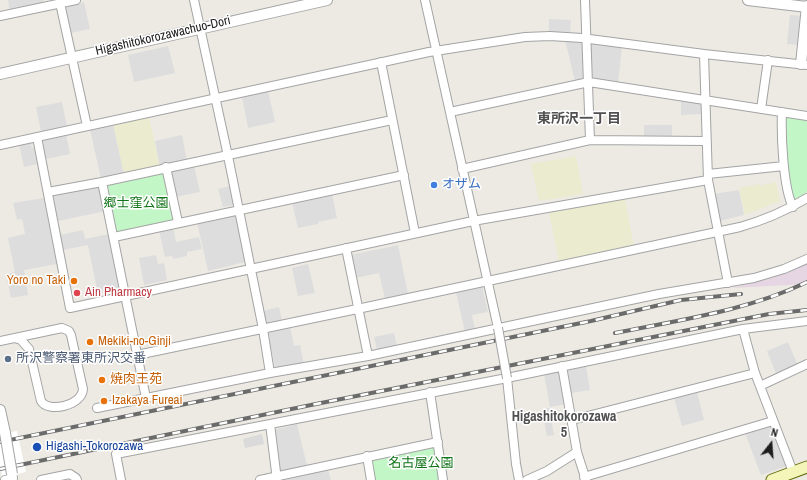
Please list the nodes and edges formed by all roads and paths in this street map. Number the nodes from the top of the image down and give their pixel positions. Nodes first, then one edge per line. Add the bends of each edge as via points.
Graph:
1 (76, 0) edge
2 (194, 0) edge
3 (327, 0) edge
4 (425, 0) edge
5 (585, 0) edge
6 (748, 0) edge
7 (60, 4) junction
8 (807, 7) edge
9 (0, 16) edge
10 (201, 28) junction
11 (586, 39) junction
12 (436, 51) junction
13 (704, 54) junction
14 (72, 57) junction
15 (768, 60) junction
16 (381, 62) junction
17 (804, 64) edge
18 (0, 74) edge
19 (589, 82) junction
20 (215, 98) junction
21 (705, 100) junction
22 (761, 109) junction
23 (450, 112) junction
24 (782, 112) junction
25 (807, 116) edge
26 (392, 120) junction
27 (87, 126) junction
28 (37, 137) junction
29 (590, 140) junction
30 (706, 141) junction
31 (0, 145) edge
32 (228, 156) junction
33 (784, 166) junction
34 (166, 167) junction
35 (462, 169) junction
36 (404, 175) junction
37 (708, 177) junction
38 (102, 182) junction
39 (48, 192) junction
40 (807, 198) edge
41 (793, 207) junction
42 (238, 209) junction
43 (474, 221) junction
44 (178, 222) junction
45 (718, 232) junction
46 (415, 233) junction
47 (114, 237) junction
48 (346, 248) junction
49 (807, 259) edge
50 (250, 269) junction
51 (487, 282) junction
52 (728, 283) junction
53 (126, 295) junction
54 (357, 309) junction
55 (807, 321) edge
56 (498, 328) junction
57 (263, 329) junction
58 (743, 330) junction
59 (15, 338) junction
60 (0, 341) edge
61 (137, 355) junction
62 (368, 356) junction
63 (807, 364) edge
64 (562, 366) junction
65 (270, 373) junction
66 (755, 373) junction
67 (507, 378) junction
68 (760, 386) junction
69 (430, 392) junction
70 (146, 398) junction
71 (97, 408) dead end
72 (0, 410) edge
73 (572, 420) junction
74 (773, 421) junction
75 (270, 424) junction
76 (3, 430) edge
77 (438, 442) junction
78 (577, 452) junction
79 (367, 456) junction
80 (807, 468) edge
81 (793, 472) junction
82 (11, 478) edge
83 (276, 478) edge
84 (585, 478) edge
85 (42, 480) edge
86 (77, 480) edge
87 (121, 480) edge
88 (260, 480) edge
89 (371, 480) edge
90 (443, 480) edge
91 (519, 480) edge
92 (527, 480) edge
93 (772, 480) edge

1 - 7 street
2 - 10 street
3 - 10 street, Higashitokorozawachuo-Dori
4 - 12 street
5 - 11 street
6 - 8 street
7 - 9 street
7 - 14 street
8 - 17 street
10 - 14 street, Higashitokorozawachuo-Dori
10 - 20 street
11 - 12 street via 525,37
11 - 13 street
11 - 19 street
12 - 16 street
12 - 23 street
13 - 15 street
13 - 21 street
14 - 18 street, Higashitokorozawachuo-Dori
14 - 27 street
15 - 17 street
15 - 22 street
16 - 20 street
16 - 26 street
19 - 21 street
19 - 23 street
19 - 29 street
20 - 27 street
20 - 32 street
21 - 22 street
21 - 30 street
22 - 24 street
23 - 35 street
24 - 25 street
24 - 33 street
26 - 32 street
26 - 36 street
27 - 28 street
28 - 31 street
28 - 39 street
29 - 30 street
29 - 35 street
30 - 37 street
32 - 34 street
32 - 42 street
33 - 37 street
33 - 41 street
34 - 38 street
34 - 44 street
35 - 43 street
36 - 42 street
36 - 46 street
37 - 43 street
37 - 45 street
38 - 39 street
38 - 47 street
39 - 53 street via 70,308
40 - 41 street
41 - 45 street via 767,219
42 - 44 street
42 - 50 street
43 - 46 street
43 - 51 street
44 - 47 street
45 - 51 street
45 - 52 street
46 - 48 street
47 - 53 street
48 - 50 street
48 - 54 street
49 - 52 street via 767,275
50 - 53 street
50 - 57 street
51 - 54 street
51 - 56 street
52 - 56 street via 659,294
53 - 61 street
54 - 57 street
54 - 62 street
55 - 58 street
56 - 62 street
56 - 67 street, bridge
57 - 61 street
57 - 65 street
58 - 64 street
58 - 66 street
59 - 59 street via 62,328 69,331 83,389 83,394 78,400 52,407 43,404 29,349
59 - 60 street
61 - 70 street
62 - 65 street
63 - 68 street
64 - 67 street
64 - 73 street
65 - 70 street
66 - 68 street
66 - 73 street
67 - 69 street
67 - 91 street
68 - 74 street
69 - 75 street
69 - 77 street
70 - 71 street
72 - 76 street
73 - 78 street
74 - 81 street
74 - 84 street
75 - 83 street
75 - 87 street via 116,454
76 - 82 street, bridge
77 - 79 street
77 - 90 street
78 - 84 street
78 - 92 street
79 - 83 street
79 - 89 street
80 - 81 main road
81 - 93 main road
83 - 88 street
85 - 86 street via 70,474

